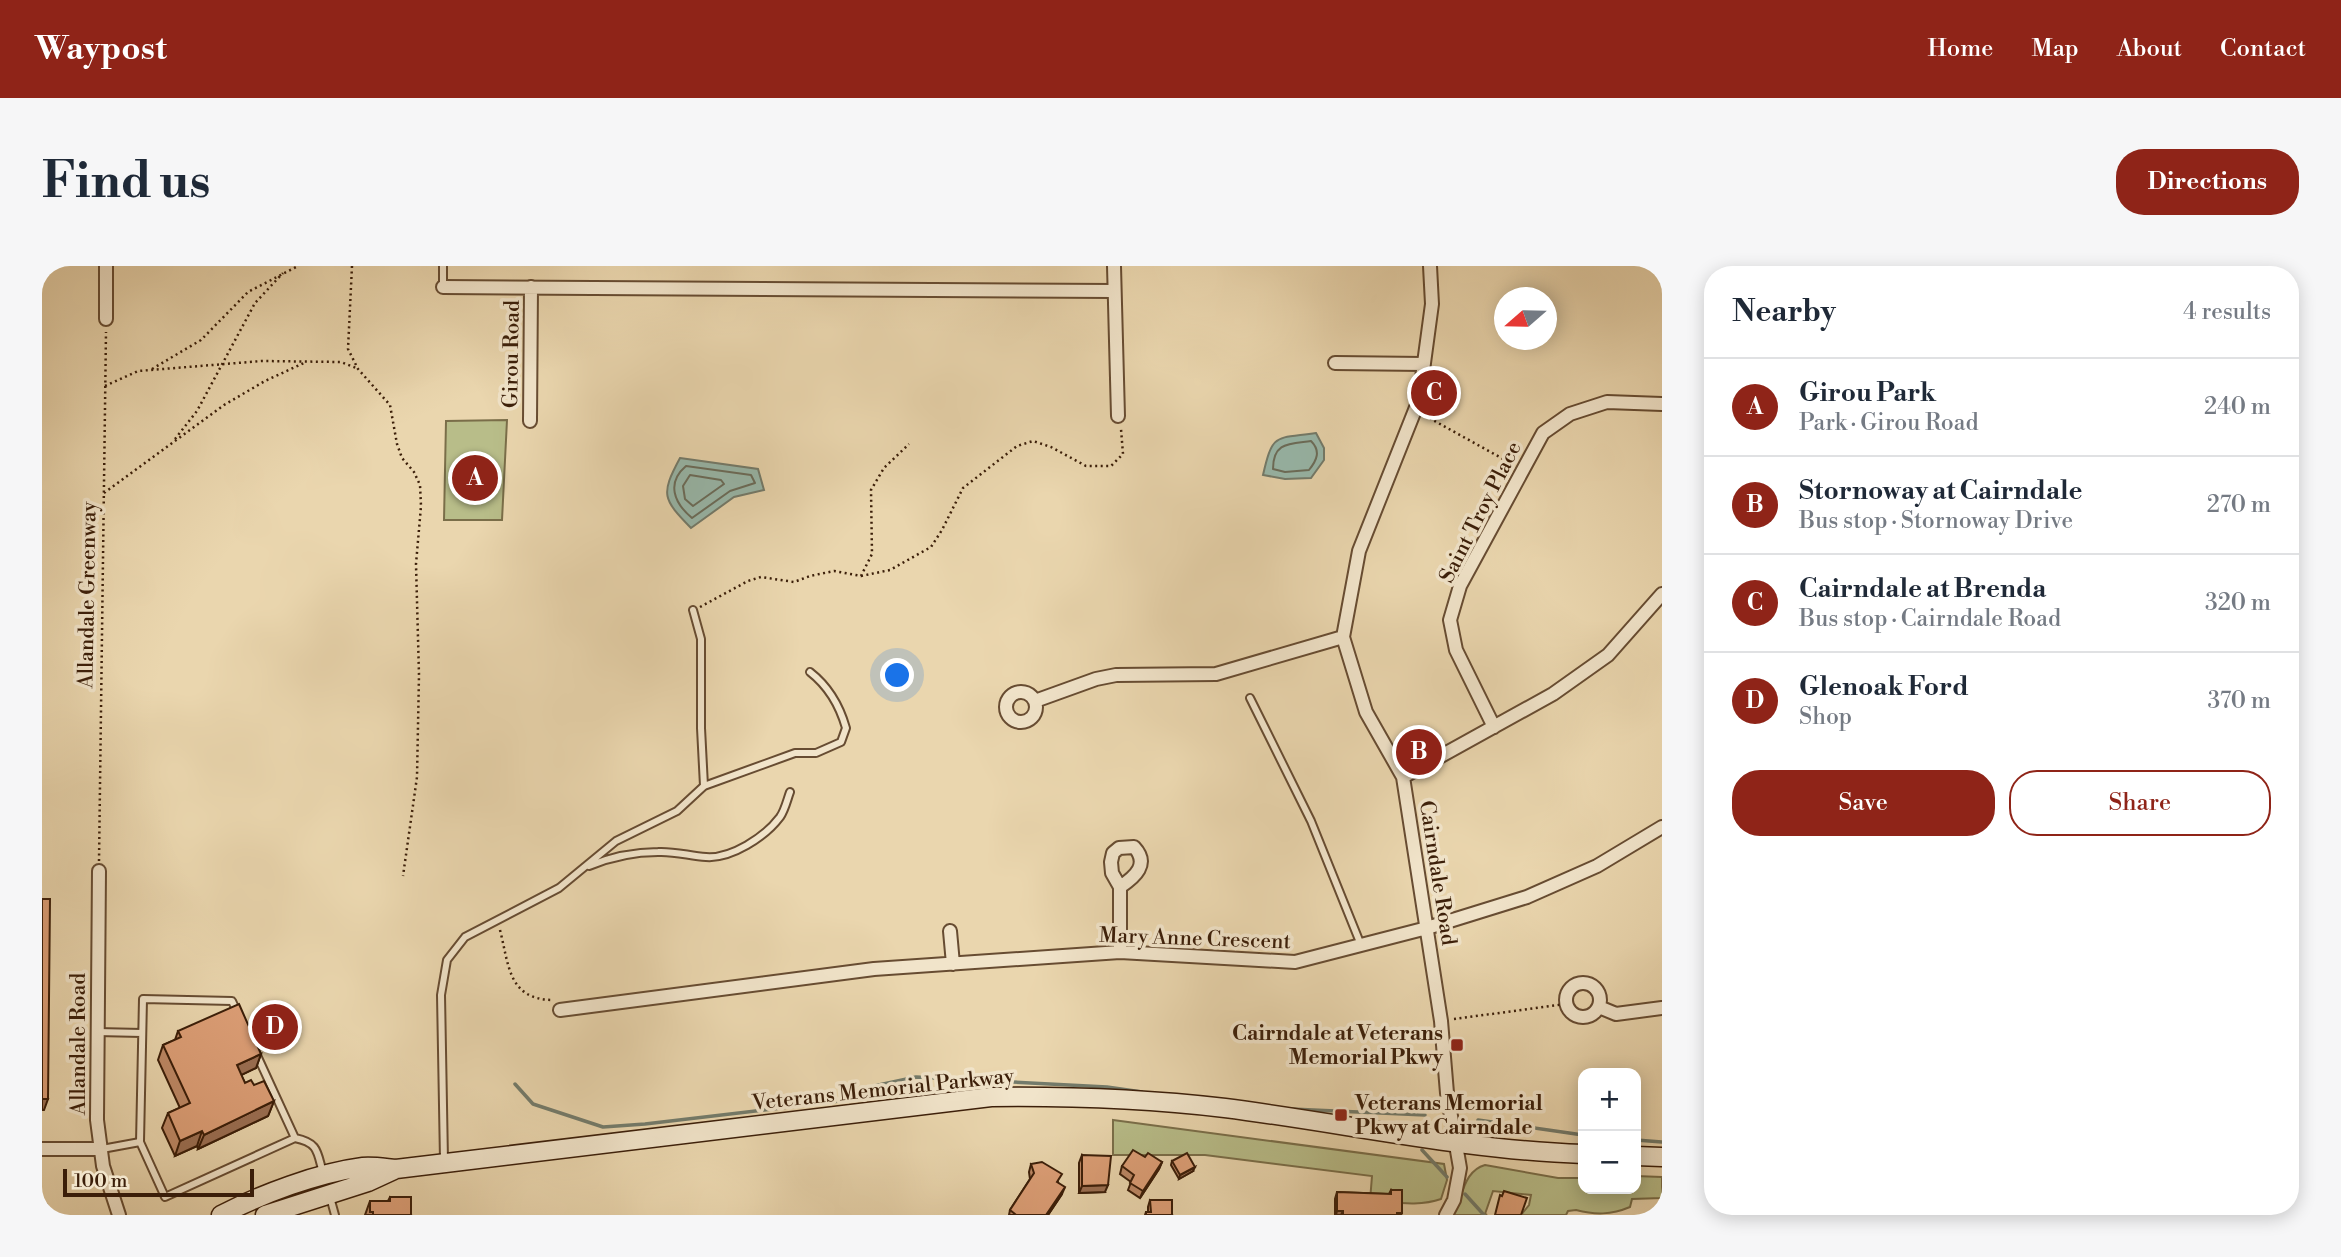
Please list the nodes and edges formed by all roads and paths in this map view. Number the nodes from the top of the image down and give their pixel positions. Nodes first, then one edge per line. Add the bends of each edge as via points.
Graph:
1 (106, 266) edge
2 (298, 266) edge
3 (352, 266) edge
4 (443, 266) edge
5 (1114, 266) edge
6 (1430, 266) edge
7 (283, 273) junction
8 (443, 287) joint
9 (531, 287) junction
10 (1114, 291) junction
11 (106, 319) joint
12 (309, 361) junction
13 (1335, 363) dead end
14 (221, 364) junction
15 (1424, 365) junction
16 (358, 369) junction
17 (149, 370) junction
18 (105, 386) junction
19 (1662, 404) edge
20 (1434, 412) dead end
21 (1118, 416) joint
22 (530, 421) dead end
23 (172, 443) junction
24 (909, 444) dead end
25 (1523, 470) junction
26 (104, 493) junction
27 (860, 576) junction
28 (1662, 594) edge
29 (693, 610) joint
30 (1343, 637) junction
31 (810, 672) dead end
32 (1250, 698) dead end
33 (1035, 701) dead end
34 (1493, 727) junction
35 (1403, 777) junction
36 (704, 786) junction
37 (790, 792) dead end
38 (1662, 827) edge
39 (584, 869) junction
40 (99, 871) joint
41 (403, 876) dead end
42 (1120, 887) dead end
43 (497, 920) junction
44 (1427, 928) junction
45 (950, 931) dead end
46 (1361, 945) junction
47 (1120, 952) junction
48 (953, 964) junction
49 (1566, 1004) junction
50 (1599, 1007) junction
51 (1662, 1008) edge
52 (560, 1010) joint
53 (1441, 1021) junction
54 (97, 1032) junction
55 (142, 1033) junction
56 (295, 1138) junction
57 (141, 1142) junction
58 (1456, 1142) junction
59 (42, 1149) edge
60 (100, 1149) junction
61 (1578, 1154) edge
62 (1641, 1156) edge
63 (1662, 1157) edge
64 (444, 1163) junction
65 (326, 1185) junction
66 (49, 1204) dead end
67 (42, 1209) edge
68 (119, 1215) edge
69 (221, 1215) edge
70 (265, 1215) edge
71 (335, 1215) edge
72 (1446, 1215) edge

1 - 11 street
2 - 7 path
3 - 16 path via 348,349
4 - 8 lane
5 - 10 street
6 - 15 street, Cairndale Road via 1432,304
7 - 14 path via 255,303
7 - 17 path via 248,292 201,340
8 - 9 street
9 - 10 street
9 - 22 street, Girou Road
10 - 21 street
11 - 18 path, Allandale Greenway
12 - 14 path
12 - 16 path via 341,362
12 - 23 path via 224,405
13 - 15 street
14 - 17 path
14 - 23 path via 197,411
15 - 30 street, Cairndale Road via 1419,400 1359,551
16 - 41 path via 390,405 402,458 420,485 417,778
17 - 18 path
18 - 26 path, Allandale Greenway
19 - 25 street, Saint Troy Place via 1607,402 1570,414 1543,433
20 - 25 path via 1431,419
21 - 27 path via 1122,454 1111,466 1086,466 1033,441 1017,446 963,488 930,547 890,570
23 - 26 path
24 - 27 path via 884,468 872,490 872,554
25 - 34 street, Saint Troy Place via 1460,586 1450,620 1456,650
26 - 40 path, Allandale Greenway
27 - 29 path via 834,571 794,582 761,577
28 - 34 street via 1608,655 1553,694
29 - 36 lane via 701,639
30 - 33 street via 1216,674 1116,675
30 - 35 street, Cairndale Road via 1366,712
31 - 36 lane via 821,680 839,709 846,729 841,742 816,752 795,752
32 - 46 lane via 1311,821
34 - 35 street
35 - 44 street, Cairndale Road
36 - 39 lane via 677,811 622,837
37 - 39 lane via 773,825 726,854 638,853
38 - 44 street, Mary Anne Crescent via 1597,866 1527,897
39 - 43 lane via 559,888
40 - 54 street, Allandale Road
42 - 47 street
43 - 52 path via 518,987 528,997 555,1000
43 - 64 lane via 465,937 447,960 441,995
44 - 46 street, Mary Anne Crescent
44 - 53 street, Cairndale Road
45 - 48 street
46 - 47 street, Mary Anne Crescent via 1295,962
47 - 48 street, Mary Anne Crescent
48 - 52 street, Mary Anne Crescent via 874,969
49 - 50 street via 1581,1017
49 - 50 street via 1574,985 1588,983 1598,993
49 - 53 path
50 - 51 street via 1616,1014
53 - 58 street, Cairndale Road
54 - 55 lane
54 - 60 street, Allandale Road
55 - 56 lane via 143,999 232,1001
55 - 57 lane
56 - 57 lane via 165,1197
56 - 65 lane via 314,1145
57 - 60 lane
58 - 61 main road, Veterans Memorial Parkway
58 - 64 main road, Veterans Memorial Parkway via 1223,1108 1079,1096 991,1097
58 - 72 street, Cairndale Road via 1460,1168
59 - 60 street
60 - 68 street, Allandale Road
62 - 63 main road
64 - 65 main road, Veterans Memorial Parkway via 396,1169 368,1182
65 - 69 main road, Veterans Memorial Parkway via 269,1194
65 - 70 main road, Veterans Memorial Parkway
65 - 71 lane
66 - 67 path

